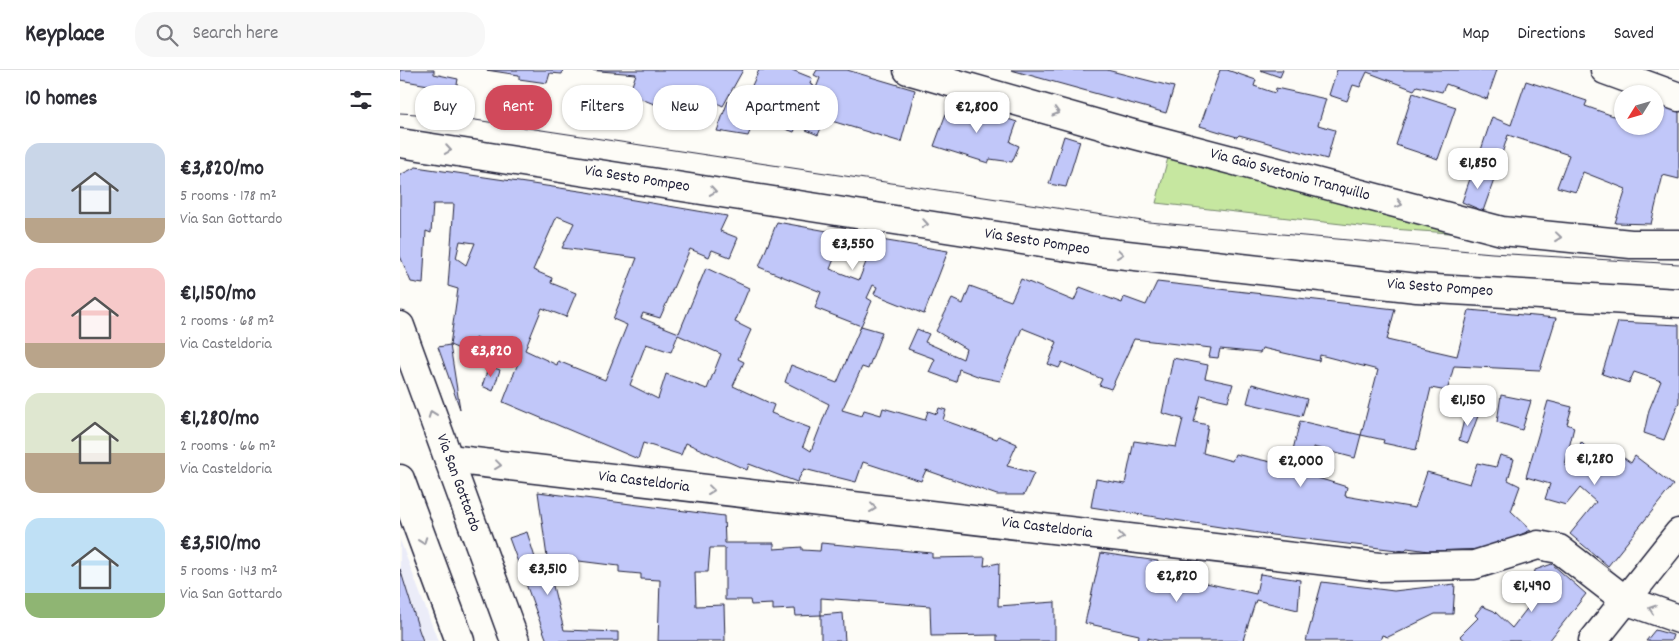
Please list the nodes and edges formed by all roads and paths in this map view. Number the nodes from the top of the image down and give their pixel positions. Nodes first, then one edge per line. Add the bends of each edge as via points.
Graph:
1 (908, 70) edge
2 (1605, 70) edge
3 (1679, 97) edge
4 (400, 143) edge
5 (1679, 244) edge
6 (1679, 303) edge
7 (400, 326) edge
8 (449, 460) junction
9 (400, 479) edge
10 (1679, 533) edge
11 (1625, 600) junction
12 (1679, 619) edge
13 (460, 641) edge
14 (515, 641) edge
15 (1593, 641) edge

1 -> 5 street, Via Gaio Svetonio Tranquillo via 1136,135 1502,231 1631,244
2 - 3 street
4 -> 6 street, Via Sesto Pompeo via 1100,252 1417,288
8 -> 7 street, Via San Gottardo
8 -> 11 street, Via Casteldoria via 1378,567 1474,565 1538,545 1559,549
8 - 14 street, Via San Gottardo
9 -> 13 street
10 - 11 street
12 -> 11 street, Via Casteldoria
11 - 15 street

